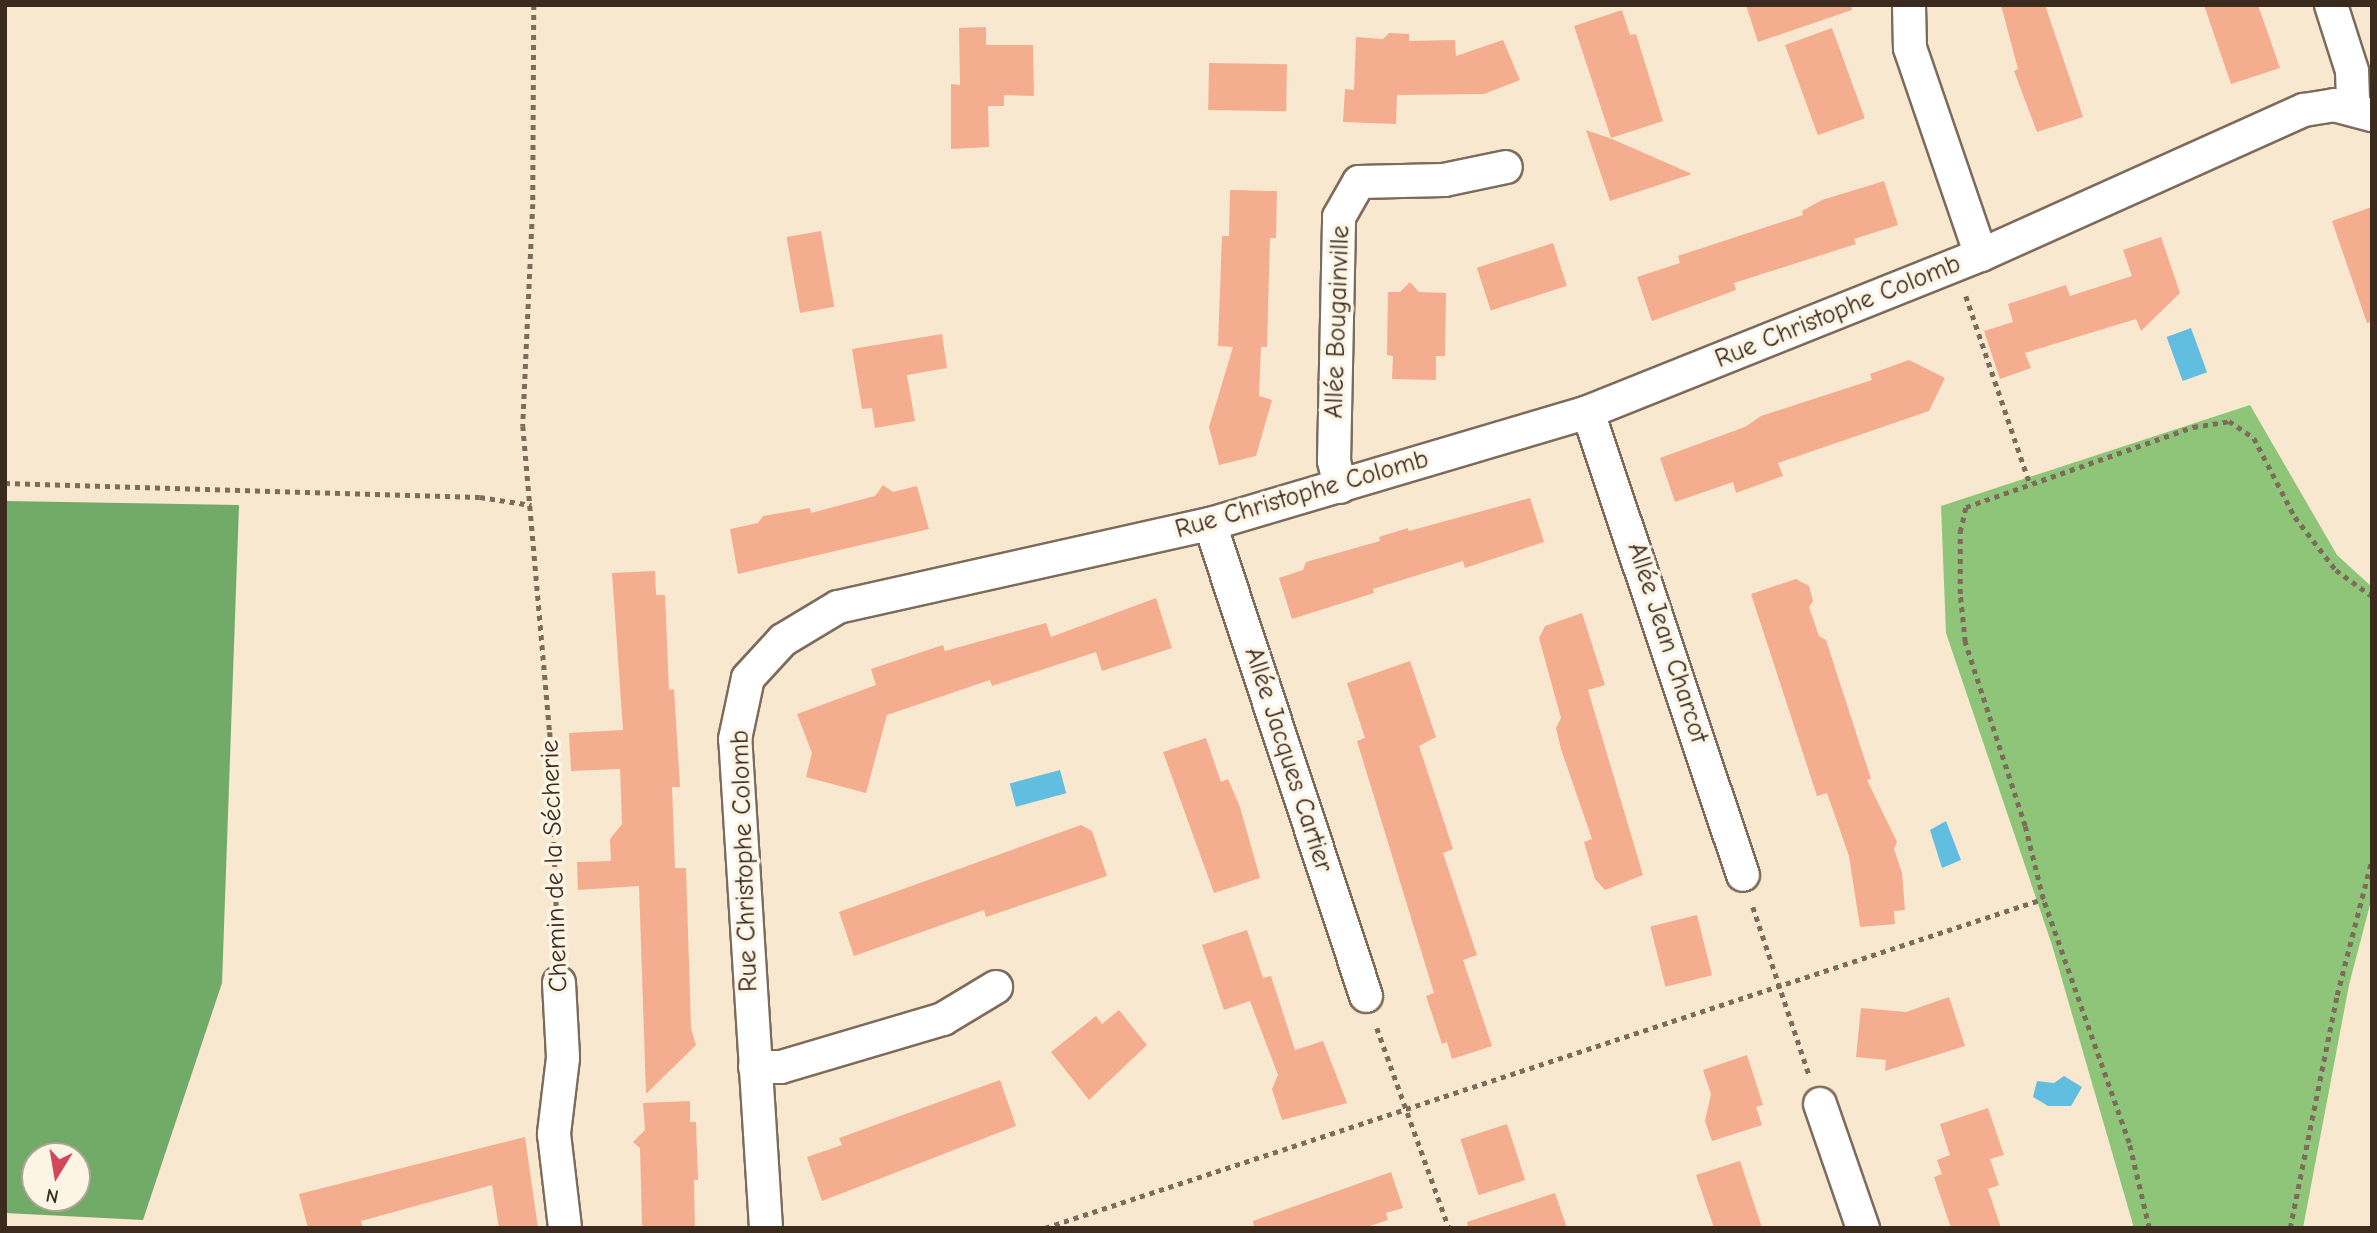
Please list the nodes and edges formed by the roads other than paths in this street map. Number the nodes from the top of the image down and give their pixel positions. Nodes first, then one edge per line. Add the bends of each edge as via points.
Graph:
1 (1909, 5) edge
2 (2331, 5) edge
3 (2362, 111) edge
4 (1506, 167) dead end
5 (1967, 261) junction
6 (1588, 412) junction
7 (1340, 486) junction
8 (1210, 524) junction
9 (1743, 875) road end
10 (559, 983) road end
11 (996, 987) dead end
12 (1366, 996) road end
13 (755, 1066) junction
14 (1820, 1104) road end
15 (565, 1228) edge
16 (766, 1228) edge
17 (1863, 1228) edge

1 - 5 street via 1910,48
2 - 3 street
3 - 5 street, Rue Christophe Colomb via 2304,110
4 - 7 street, Allée Bougainville via 1444,180 1359,182 1339,216 1334,461
5 - 6 street, Rue Christophe Colomb
6 - 7 street, Rue Christophe Colomb
6 - 9 street, Allée Jean Charcot
7 - 8 street, Rue Christophe Colomb
8 - 12 street, Allée Jacques Cartier
8 - 13 street, Rue Christophe Colomb via 838,607 783,640 748,678 735,739
10 - 15 street, Chemin de la Sécherie via 562,1058 554,1134
11 - 13 street via 943,1018 781,1067
13 - 16 street, Rue Christophe Colomb
14 - 17 street

